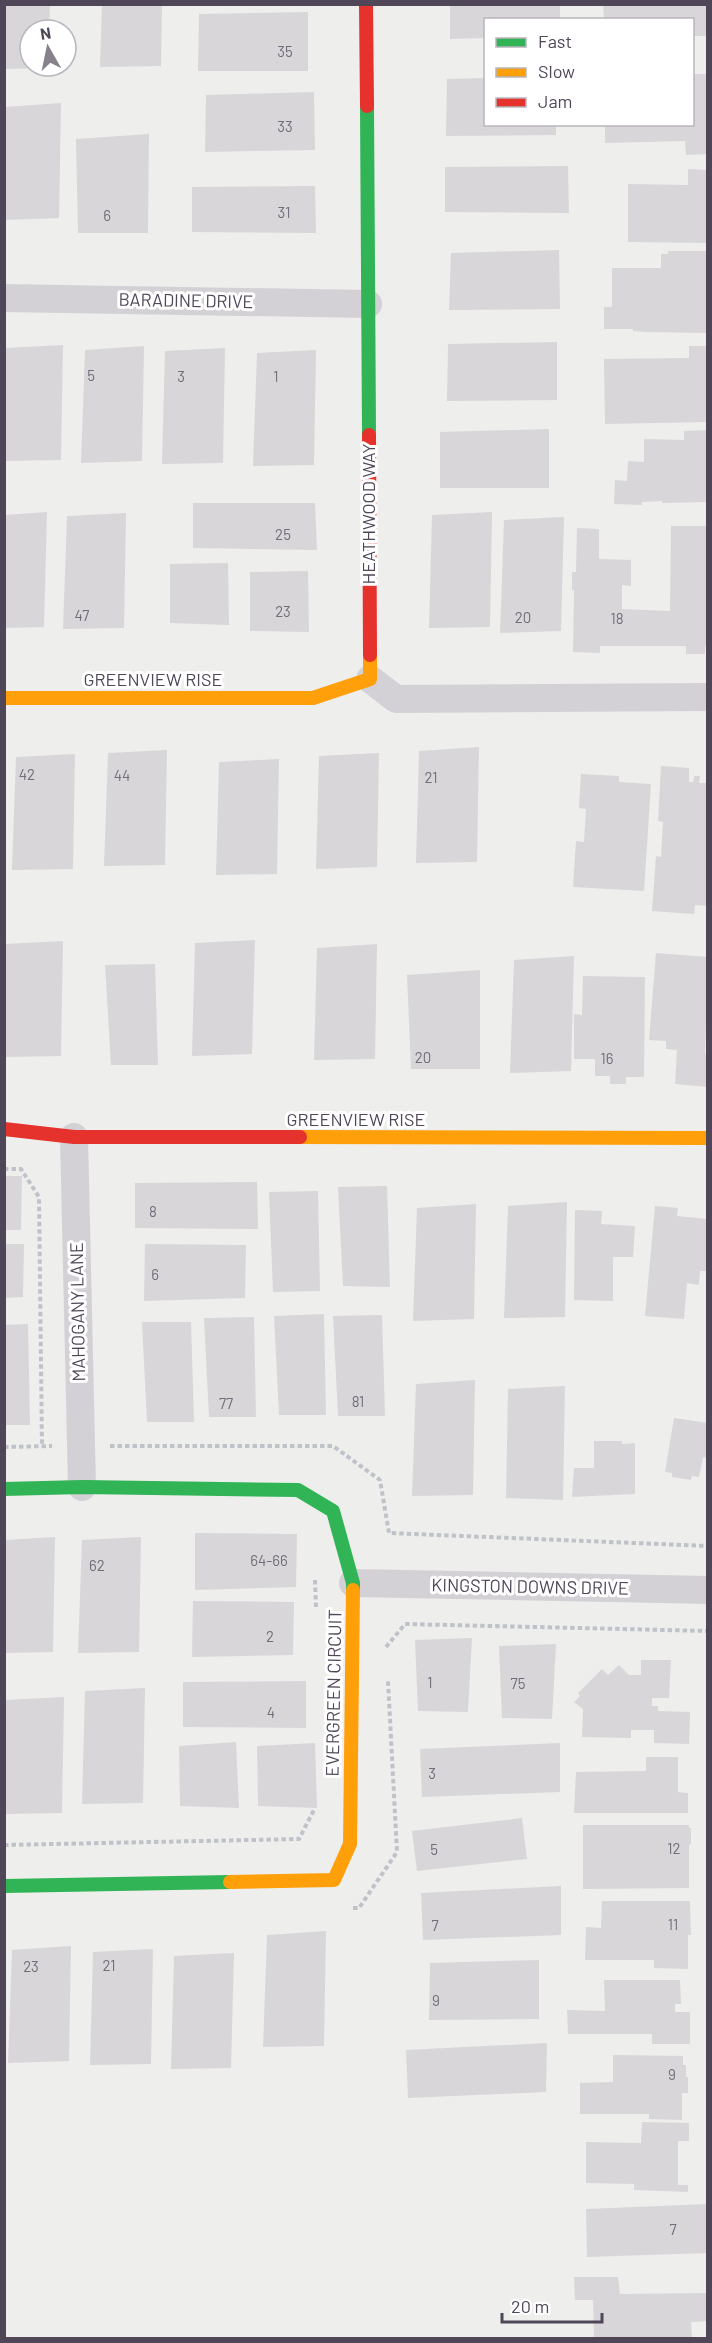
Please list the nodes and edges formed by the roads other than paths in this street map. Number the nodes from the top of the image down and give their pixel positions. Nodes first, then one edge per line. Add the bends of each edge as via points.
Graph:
1 (366, 4) edge
2 (4, 298) edge
3 (368, 304) junction
4 (370, 679) junction
5 (708, 697) edge
6 (4, 698) edge
7 (4, 1130) edge
8 (74, 1137) junction
9 (708, 1138) edge
10 (82, 1487) junction
11 (4, 1489) edge
12 (354, 1583) junction
13 (708, 1590) edge
14 (4, 1886) edge

1 - 3 street, HEATHWOOD WAY
2 - 3 street, BARADINE DRIVE
3 - 4 street, HEATHWOOD WAY
4 - 5 street via 396,699
4 - 6 street, GREENVIEW RISE via 313,698
7 - 8 street, GREENVIEW RISE
8 - 9 street, GREENVIEW RISE
8 - 10 street, MAHOGANY LANE
10 - 11 street, EVERGREEN CIRCUIT
10 - 12 street, EVERGREEN CIRCUIT via 298,1490 333,1511
12 - 13 street, KINGSTON DOWNS DRIVE
12 - 14 street, EVERGREEN CIRCUIT via 350,1844 334,1880

